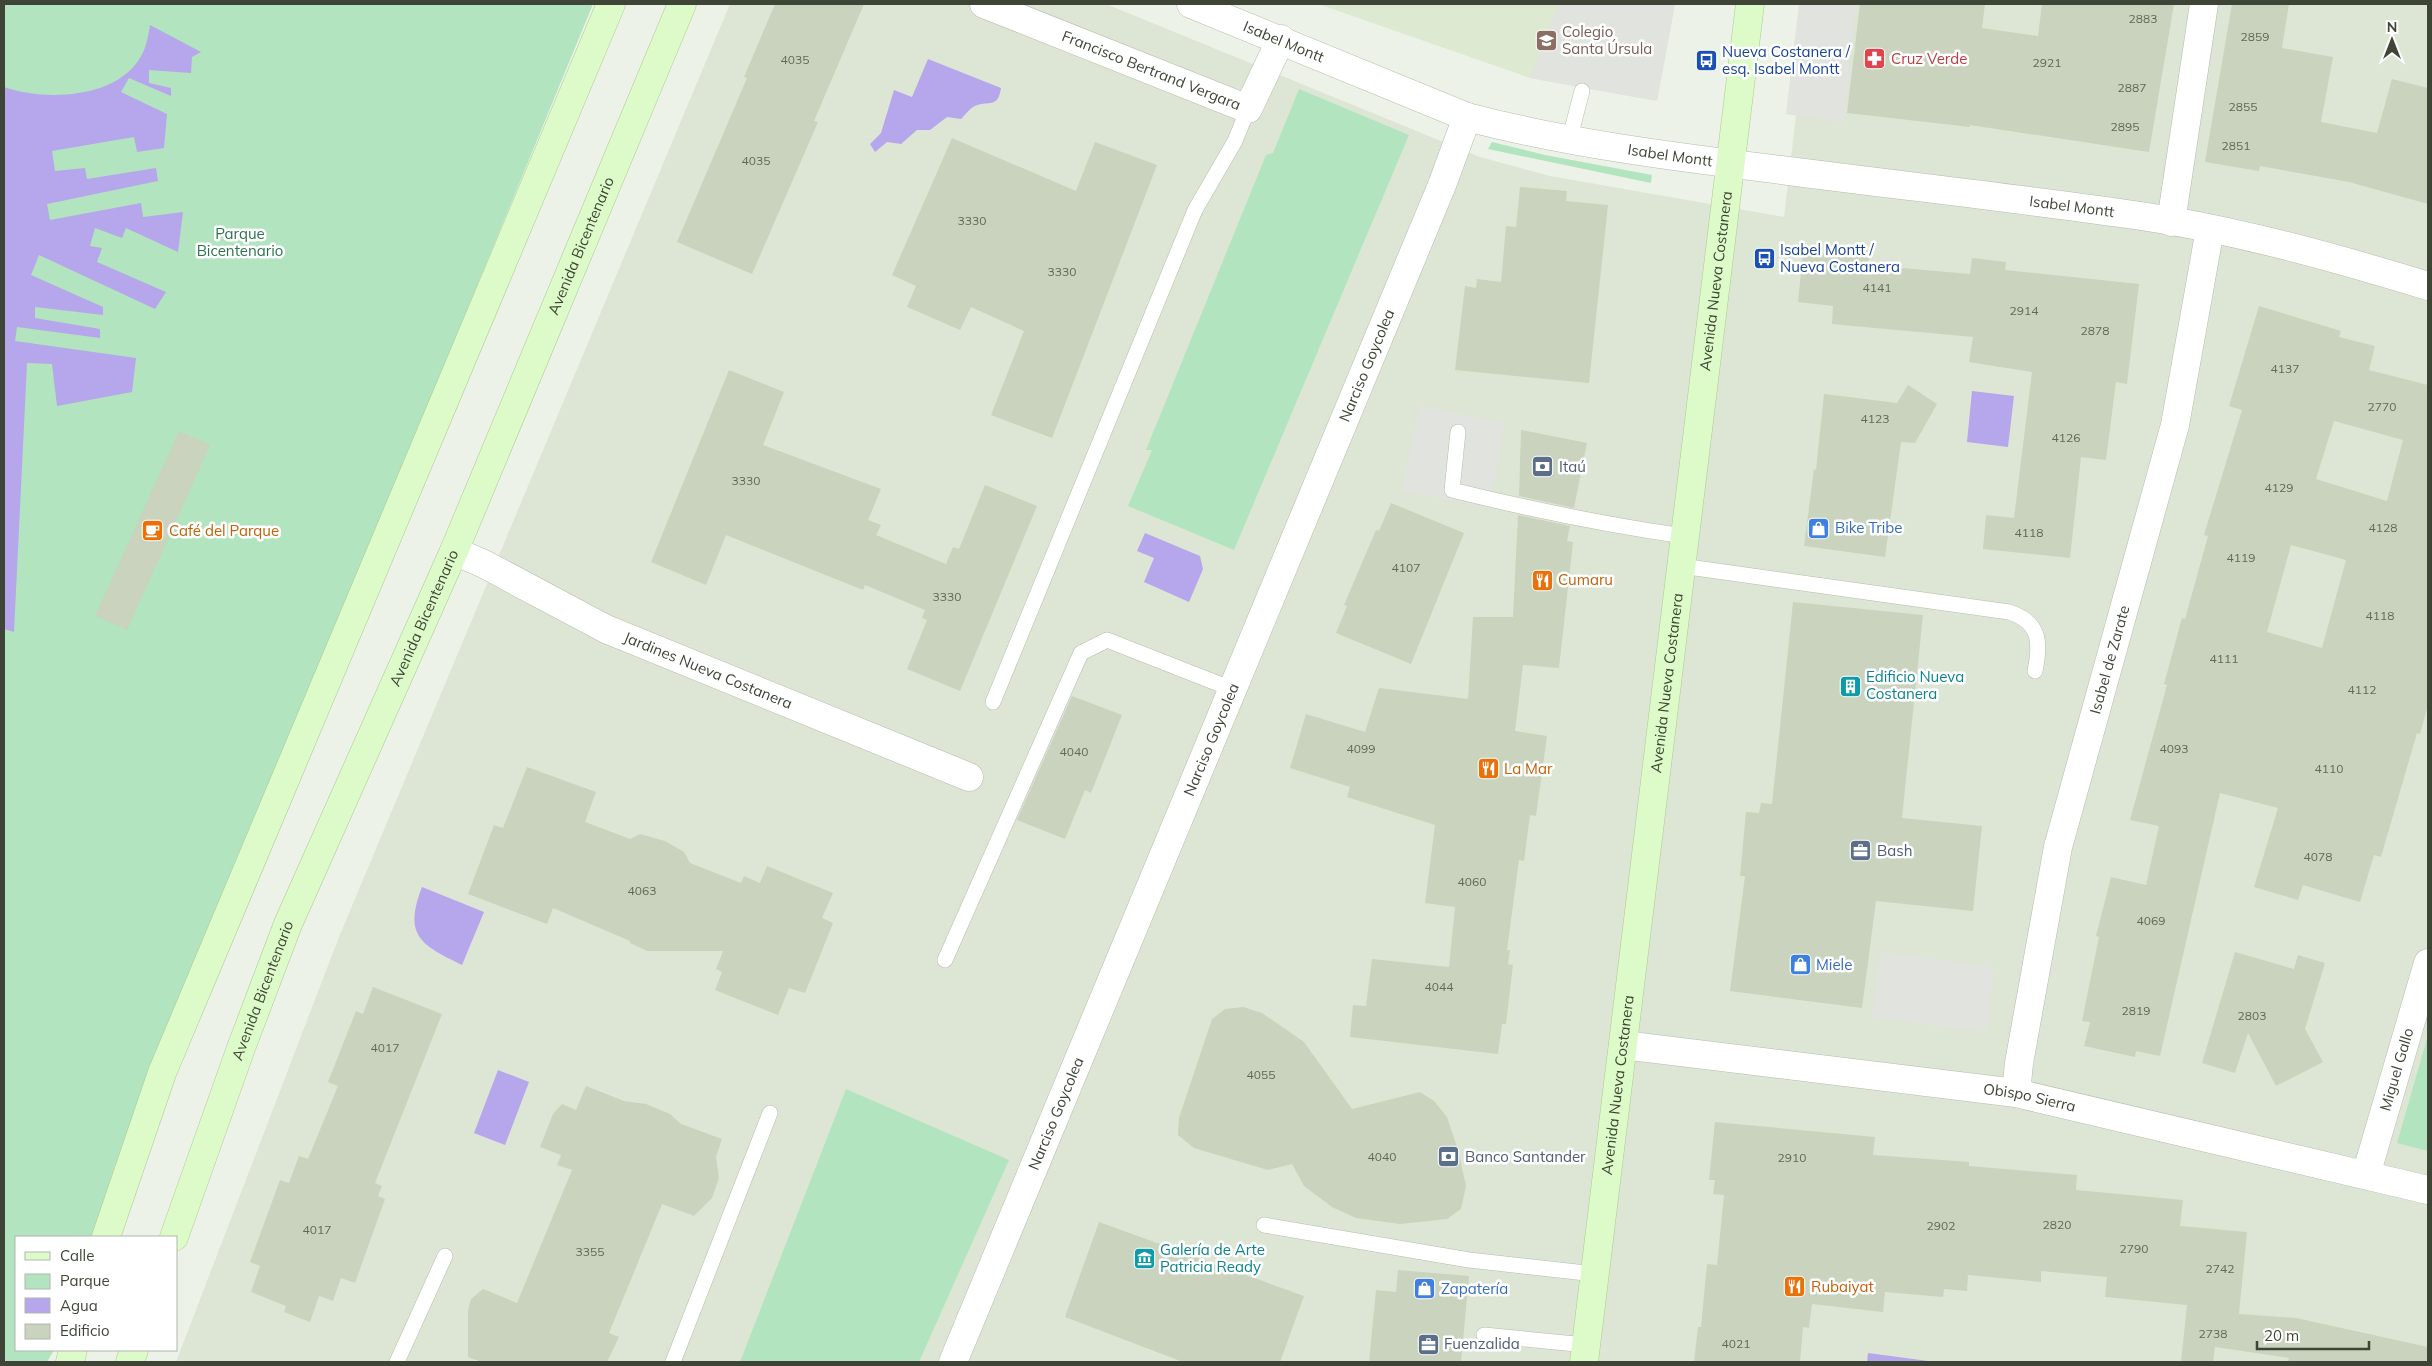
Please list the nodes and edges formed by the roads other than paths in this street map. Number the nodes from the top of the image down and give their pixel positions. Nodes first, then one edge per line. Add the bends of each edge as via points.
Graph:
1 (611, 4) edge
2 (682, 4) edge
3 (984, 4) edge
4 (1191, 4) edge
5 (1750, 4) edge
6 (2204, 4) edge
7 (1281, 39) junction
8 (1582, 91) dead end
9 (1248, 109) junction
10 (1467, 117) junction
11 (1569, 141) junction
12 (1730, 164) junction
13 (2171, 222) junction
14 (2210, 228) junction
15 (2428, 286) edge
16 (1458, 432) dead end
17 (1684, 536) junction
18 (454, 551) junction
19 (1681, 566) junction
20 (2035, 670) dead end
21 (1232, 688) junction
22 (992, 702) dead end
23 (969, 777) dead end
24 (945, 960) dead end
25 (2428, 963) edge
26 (1622, 1045) junction
27 (2016, 1093) junction
28 (770, 1113) dead end
29 (2366, 1175) junction
30 (2428, 1190) edge
31 (1264, 1225) dead end
32 (106, 1236) edge
33 (174, 1236) edge
34 (445, 1256) dead end
35 (1595, 1274) junction
36 (1484, 1335) dead end
37 (1585, 1354) edge
38 (397, 1362) edge
39 (673, 1362) edge
40 (953, 1362) edge

1 - 32 main road via 162,1073
2 - 18 main road, Avenida Bicentenario
3 - 9 street, Francisco Bertrand Vergara
4 - 7 street, Isabel Montt
5 - 12 main road, Avenida Nueva Costanera
6 - 13 street
7 - 9 street, Francisco Bertrand Vergara
7 - 10 street, Isabel Montt
8 - 11 lane
9 - 22 lane via 1235,141 1194,210
10 - 11 street, Isabel Montt
10 - 21 street, Narciso Goycolea via 1442,185
11 - 12 street, Isabel Montt
12 - 13 street, Isabel Montt via 2130,214
12 - 17 main road, Avenida Nueva Costanera
13 - 14 street, Isabel Montt
14 - 15 street, Isabel Montt via 2343,260
14 - 27 street, Isabel de Zarate via 2175,425 2058,847
16 - 17 lane via 1452,490 1637,530
17 - 19 main road, Avenida Nueva Costanera
18 - 23 street, Jardines Nueva Costanera via 606,629
18 - 33 main road, Avenida Bicentenario via 288,924
19 - 20 lane via 2009,612 2027,620 2033,627 2038,639
19 - 26 main road, Avenida Nueva Costanera
21 - 24 lane via 1107,640 1081,652
21 - 40 street, Narciso Goycolea
25 - 29 street, Miguel Gallo
26 - 27 street, Obispo Sierra
26 - 35 main road, Avenida Nueva Costanera
27 - 29 street, Obispo Sierra
28 - 39 lane
29 - 30 street, Obispo Sierra
31 - 35 lane via 1469,1260
34 - 38 lane
35 - 37 main road, Avenida Nueva Costanera
36 - 37 lane

